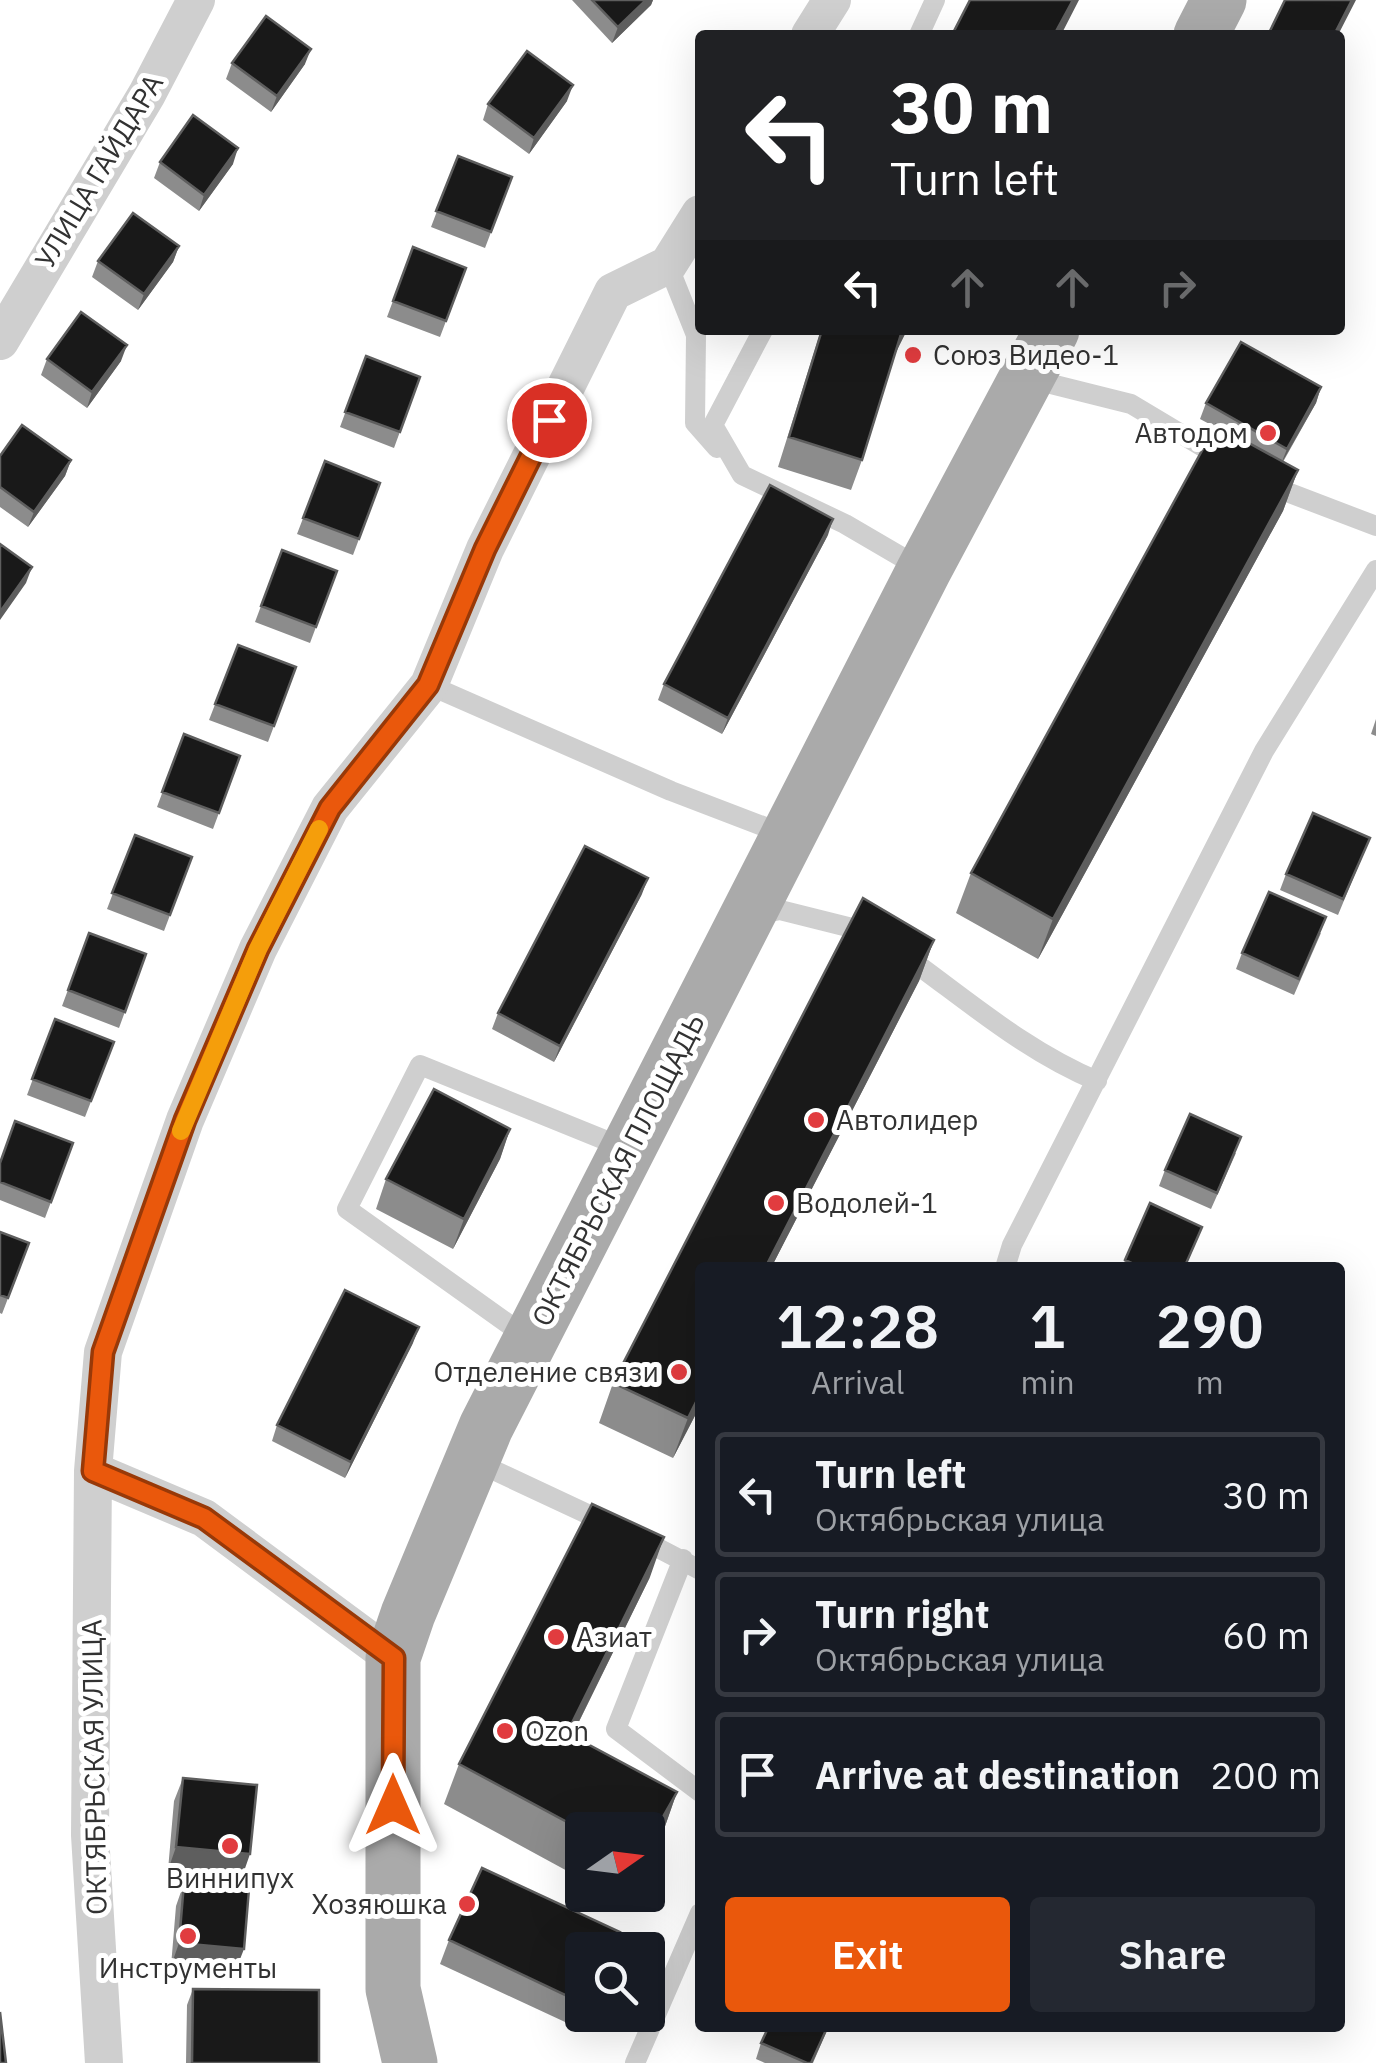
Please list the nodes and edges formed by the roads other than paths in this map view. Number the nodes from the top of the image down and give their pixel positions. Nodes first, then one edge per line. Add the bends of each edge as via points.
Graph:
1 (196, 0) edge
2 (832, 0) edge
3 (936, 0) edge
4 (1219, 0) edge
5 (813, 30) edge
6 (921, 30) edge
7 (1204, 30) edge
8 (695, 222) edge
9 (668, 265) junction
10 (695, 332) edge
11 (696, 335) edge
12 (760, 335) edge
13 (1050, 335) edge
14 (0, 340) edge
15 (1028, 379) junction
16 (742, 475) junction
17 (1376, 526) edge
18 (924, 570) junction
19 (1376, 570) edge
20 (428, 685) junction
21 (788, 836) junction
22 (748, 917) junction
23 (1097, 1081) junction
24 (628, 1149) junction
25 (1006, 1262) edge
26 (530, 1340) junction
27 (472, 1460) junction
28 (93, 1471) junction
29 (691, 1565) edge
30 (394, 1658) junction
31 (695, 1788) edge
32 (695, 1925) edge
33 (104, 2063) edge
34 (410, 2063) edge
35 (636, 2063) edge

1 - 14 street, УЛИЦА ГАЙДАРА
2 - 5 street
3 - 6 lane
4 - 7 main road
8 - 9 street
9 - 10 lane
9 - 20 street, ОКТЯБРЬСКАЯ УЛИЦА via 613,292 485,549
11 - 16 lane via 695,423
12 - 16 lane via 713,425
13 - 15 main road, ОКТЯБРЬСКАЯ ПЛОЩАДЬ
15 - 17 lane via 1131,404 1262,482
15 - 18 main road, ОКТЯБРЬСКАЯ ПЛОЩАДЬ
16 - 18 lane
18 - 21 main road, ОКТЯБРЬСКАЯ ПЛОЩАДЬ
19 - 23 lane via 1264,751
20 - 21 lane
20 - 28 street, ОКТЯБРЬСКАЯ УЛИЦА via 330,808 236,1000 185,1120 103,1352
21 - 22 main road, ОКТЯБРЬСКАЯ ПЛОЩАДЬ
22 - 23 lane via 780,910 874,933 1006,1032
22 - 24 main road, ОКТЯБРЬСКАЯ ПЛОЩАДЬ
23 - 25 lane
24 - 26 main road, ОКТЯБРЬСКАЯ ПЛОЩАДЬ
24 - 26 lane via 420,1065 348,1209
26 - 27 main road, ОКТЯБРЬСКАЯ ПЛОЩАДЬ
27 - 29 lane
27 - 30 main road, ОКТЯБРЬСКАЯ ПЛОЩАДЬ
28 - 30 street via 204,1518
28 - 33 street, ОКТЯБРЬСКАЯ УЛИЦА via 90,1835
29 - 31 lane via 616,1729
30 - 34 main road, ОКТЯБРЬСКАЯ ПЛОЩАДЬ via 393,1989
32 - 35 lane

